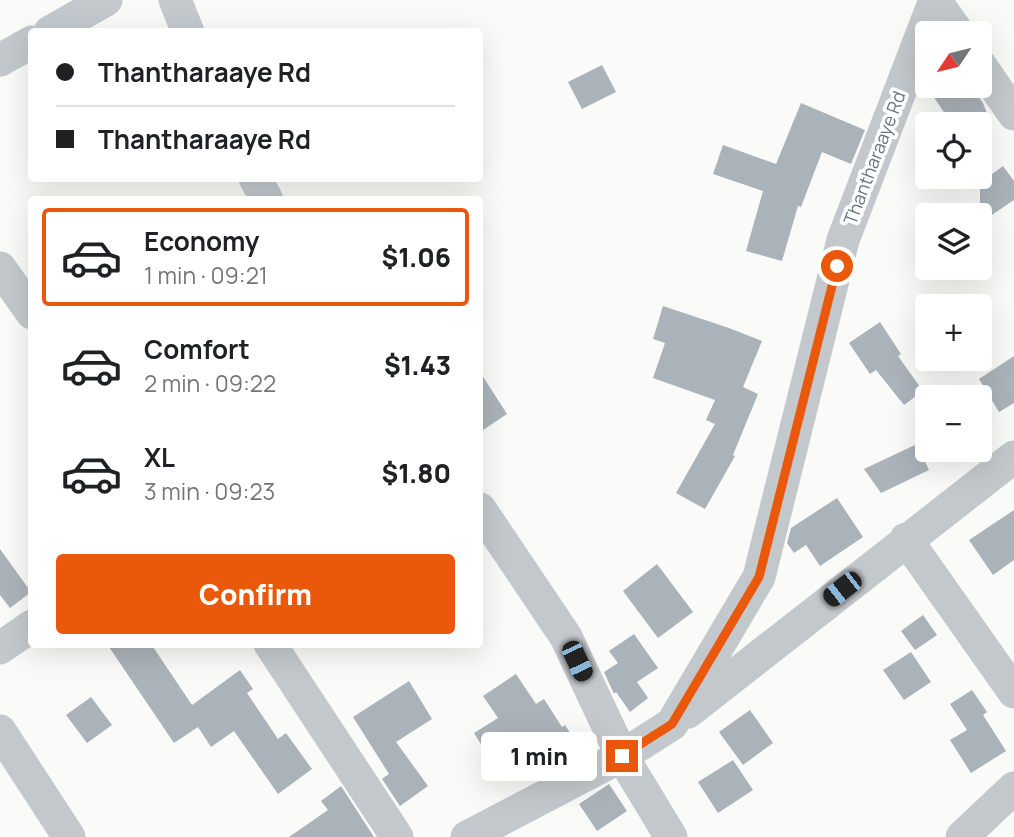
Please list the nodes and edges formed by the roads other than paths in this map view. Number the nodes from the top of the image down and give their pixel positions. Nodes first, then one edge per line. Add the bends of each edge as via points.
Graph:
1 (106, 0) edge
2 (175, 0) edge
3 (935, 0) edge
4 (950, 21) edge
5 (57, 28) edge
6 (186, 28) edge
7 (28, 44) edge
8 (0, 60) edge
9 (992, 82) edge
10 (1014, 114) edge
11 (0, 268) edge
12 (28, 307) edge
13 (1014, 457) edge
14 (483, 514) edge
15 (906, 539) junction
16 (28, 629) edge
17 (0, 648) edge
18 (273, 648) edge
19 (1014, 692) edge
20 (672, 724) junction
21 (0, 731) edge
22 (622, 756) junction
23 (1014, 788) edge
24 (69, 837) edge
25 (397, 837) edge
26 (467, 837) edge
27 (671, 837) edge
28 (962, 837) edge

1 - 5 street
2 - 6 street
3 - 4 street
3 - 20 street, Thantharaaye Rd via 843,240 759,577
7 - 8 street
9 - 10 street
11 - 12 street
13 - 15 street
14 - 22 street via 566,638
15 - 19 street
15 - 20 street
16 - 17 street
18 - 25 street
20 - 22 street, Thantharaaye Rd
21 - 24 street
22 - 26 street, Thantharaaye Rd
22 - 27 street
23 - 28 street

